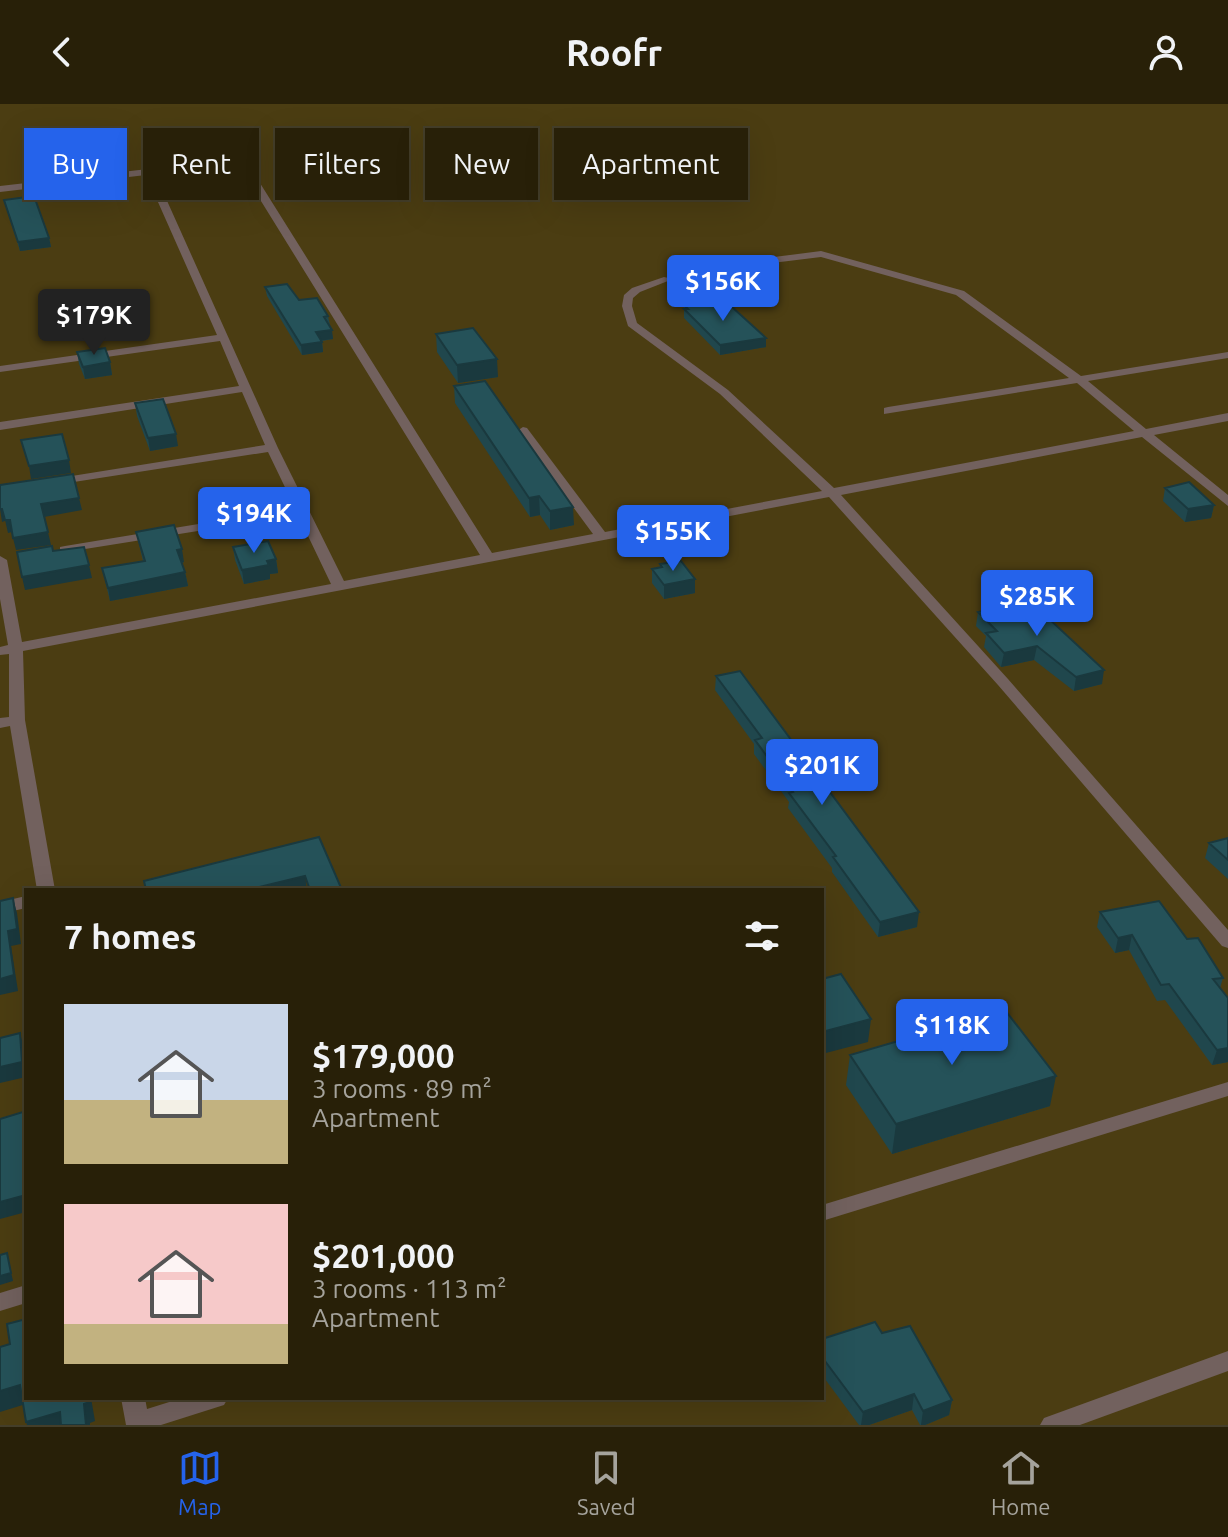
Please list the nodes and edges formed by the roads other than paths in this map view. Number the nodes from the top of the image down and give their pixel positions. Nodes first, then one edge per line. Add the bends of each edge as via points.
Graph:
1 (143, 173) edge
2 (259, 185) edge
3 (0, 189) edge
4 (162, 200) edge
5 (732, 265) dead end
6 (668, 279) dead end
7 (224, 337) junction
8 (1228, 355) edge
9 (0, 369) edge
10 (1077, 378) junction
11 (246, 388) junction
12 (888, 411) dead end
13 (1228, 417) edge
14 (0, 426) edge
15 (523, 431) edge
16 (1143, 434) junction
17 (272, 448) junction
18 (31, 486) edge
19 (834, 495) junction
20 (1228, 502) edge
21 (301, 511) junction
22 (602, 537) junction
23 (57, 552) edge
24 (489, 559) junction
25 (5, 560) edge
26 (339, 586) junction
27 (8, 649) edge
28 (17, 720) junction
29 (0, 723) edge
30 (46, 888) edge
31 (24, 902) edge
32 (0, 908) edge
33 (1228, 942) edge
34 (1228, 1089) edge
35 (824, 1212) edge
36 (24, 1295) edge
37 (0, 1302) edge
38 (1228, 1361) edge
39 (133, 1400) edge
40 (210, 1400) edge
41 (137, 1424) edge
42 (1052, 1425) edge

1 - 3 street
2 - 24 street
4 - 7 street
5 - 10 street via 821,254 937,285 969,298
6 - 19 street via 628,297 632,324 724,392
7 - 9 street
7 - 11 street
8 - 10 street
10 - 12 street
10 - 16 street
11 - 14 street
11 - 17 street
13 - 16 street
15 - 22 street
16 - 19 street
16 - 20 street
17 - 18 street
17 - 21 street
19 - 22 street
19 - 33 street
21 - 23 street
21 - 26 street
22 - 24 street
24 - 26 street
25 - 27 street
26 - 27 street
27 - 28 street
28 - 29 street
28 - 30 street
31 - 32 street
34 - 35 street
36 - 37 street
38 - 42 street
39 - 41 street
40 - 41 street

